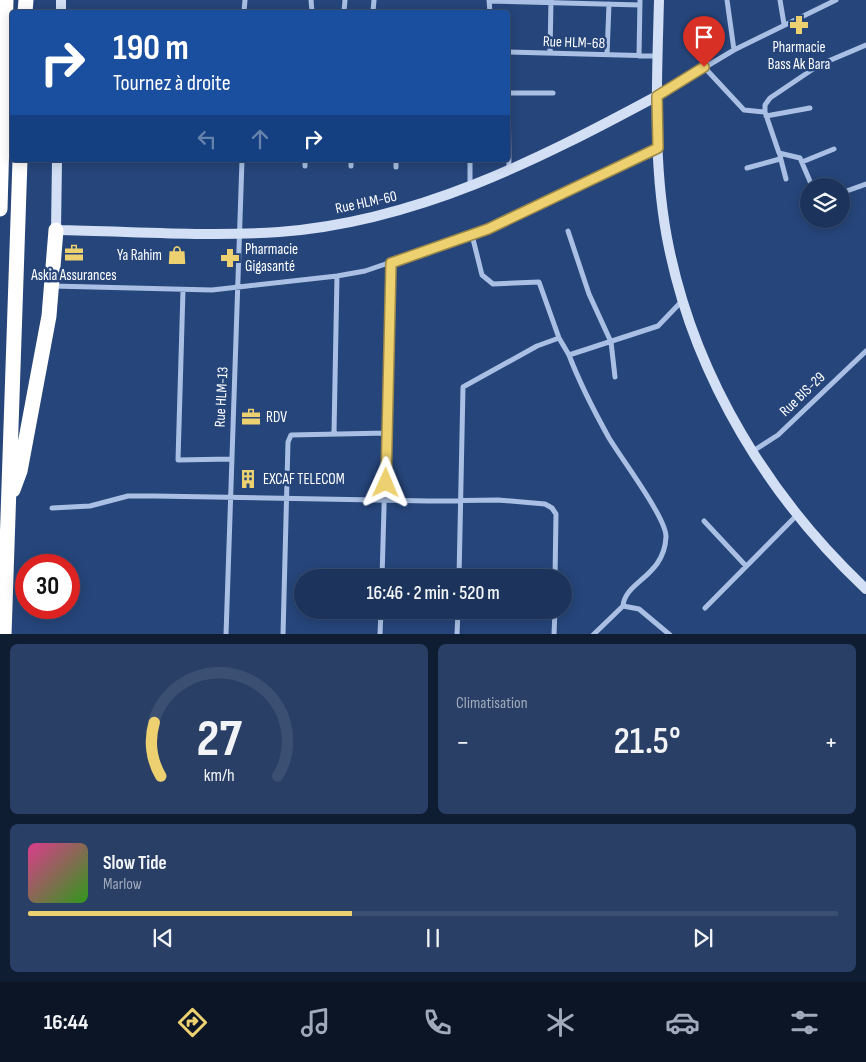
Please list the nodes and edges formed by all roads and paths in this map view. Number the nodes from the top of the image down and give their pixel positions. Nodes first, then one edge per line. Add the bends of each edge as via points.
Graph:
1 (6, 0) edge
2 (490, 0) edge
3 (659, 0) edge
4 (726, 0) edge
5 (780, 0) edge
6 (551, 1) edge
7 (833, 1) edge
8 (640, 2) edge
9 (609, 4) junction
10 (784, 24) junction
11 (866, 45) edge
12 (734, 50) junction
13 (510, 52) edge
14 (550, 54) junction
15 (607, 55) junction
16 (640, 56) junction
17 (657, 56) junction
18 (704, 67) junction
19 (553, 92) dead end
20 (510, 93) edge
21 (657, 96) junction
22 (810, 108) dead end
23 (766, 114) junction
24 (658, 148) junction
25 (834, 149) dead end
26 (780, 156) junction
27 (20, 162) edge
28 (57, 162) edge
29 (242, 162) edge
30 (351, 162) edge
31 (396, 162) edge
32 (470, 162) edge
33 (509, 162) edge
34 (802, 162) junction
35 (351, 166) dead end
36 (396, 167) dead end
37 (747, 168) dead end
38 (509, 170) junction
39 (809, 178) edge
40 (786, 179) dead end
41 (864, 185) edge
42 (470, 186) junction
43 (850, 190) edge
44 (866, 191) edge
45 (0, 209) edge
46 (56, 230) junction
47 (568, 231) dead end
48 (240, 233) junction
49 (472, 235) junction
50 (391, 263) junction
51 (337, 276) junction
52 (53, 286) junction
53 (238, 288) junction
54 (183, 290) junction
55 (682, 301) junction
56 (559, 338) junction
57 (611, 342) junction
58 (866, 351) edge
59 (569, 355) junction
60 (615, 377) dead end
61 (334, 433) junction
62 (387, 433) junction
63 (752, 451) junction
64 (231, 459) junction
65 (230, 496) junction
66 (286, 497) junction
67 (386, 499) junction
68 (461, 500) junction
69 (7, 503) junction
70 (52, 508) dead end
71 (798, 514) junction
72 (704, 521) dead end
73 (746, 566) junction
74 (382, 569) edge
75 (459, 569) edge
76 (555, 569) edge
77 (865, 589) edge
78 (623, 606) junction
79 (705, 608) dead end
80 (381, 619) edge
81 (458, 619) edge
82 (555, 619) edge
83 (4, 634) edge
84 (226, 634) edge
85 (283, 634) edge
86 (380, 634) edge
87 (457, 634) edge
88 (554, 634) edge
89 (593, 634) edge
90 (670, 634) edge

1 - 45 highway
2 - 6 street
3 - 17 street
4 - 12 street
5 - 10 street
6 - 9 street
6 - 14 street
7 - 10 street
8 - 9 street
8 - 16 street
9 - 15 street
10 - 12 street
11 - 23 street via 819,65 770,98 766,101
12 - 18 street
13 - 14 street, Rue HLM-68
14 - 15 street, Rue HLM-68
15 - 16 street, Rue HLM-68
16 - 17 street, Rue HLM-68
17 - 21 street
18 - 21 street
18 - 23 street via 744,110
19 - 20 street
21 - 24 street
21 - 38 street, Rue HLM-60
22 - 23 street
23 - 26 street
24 - 49 street
24 - 55 street via 668,247
25 - 34 street
26 - 34 street via 798,157
26 - 37 street
26 - 40 street
27 - 69 highway
28 - 46 street
29 - 48 street, Rue HLM-13
30 - 35 street
31 - 36 street
32 - 42 street
33 - 38 street
34 - 39 street
38 - 42 street, Rue HLM-60
41 - 43 street
41 - 44 street
42 - 48 street, Rue HLM-60 via 440,198 367,218 311,228
46 - 48 street, Rue HLM-60
46 - 52 highway
47 - 57 street via 589,294
48 - 53 street, Rue HLM-13
49 - 50 street
49 - 56 street via 482,275 493,284 539,282
50 - 51 street
50 - 62 street
51 - 53 street
51 - 61 street
52 - 54 street
52 - 69 highway via 20,471
53 - 54 street
53 - 64 street, Rue HLM-13
54 - 64 street via 178,460
55 - 57 street via 658,326
55 - 63 street via 700,351
56 - 59 street
56 - 68 street via 537,346 463,387
57 - 59 street
57 - 60 street
58 - 63 street, Rue BIS-29 via 778,434
59 - 78 street via 607,434 666,530 666,544 659,564 625,596
61 - 62 street
61 - 66 street via 291,435
62 - 67 street
63 - 71 street
64 - 65 street, Rue HLM-13
65 - 66 street
65 - 70 street via 128,496 90,506
65 - 84 street, Rue HLM-13
66 - 67 street
66 - 85 street
67 - 68 street
67 - 74 street
68 - 75 street
68 - 76 street via 545,504 552,508 556,514
69 - 83 highway
71 - 73 street
71 - 77 street via 834,559
72 - 73 street
73 - 79 street
78 - 89 street
78 - 90 street via 639,609
80 - 86 street
81 - 87 street
82 - 88 street

